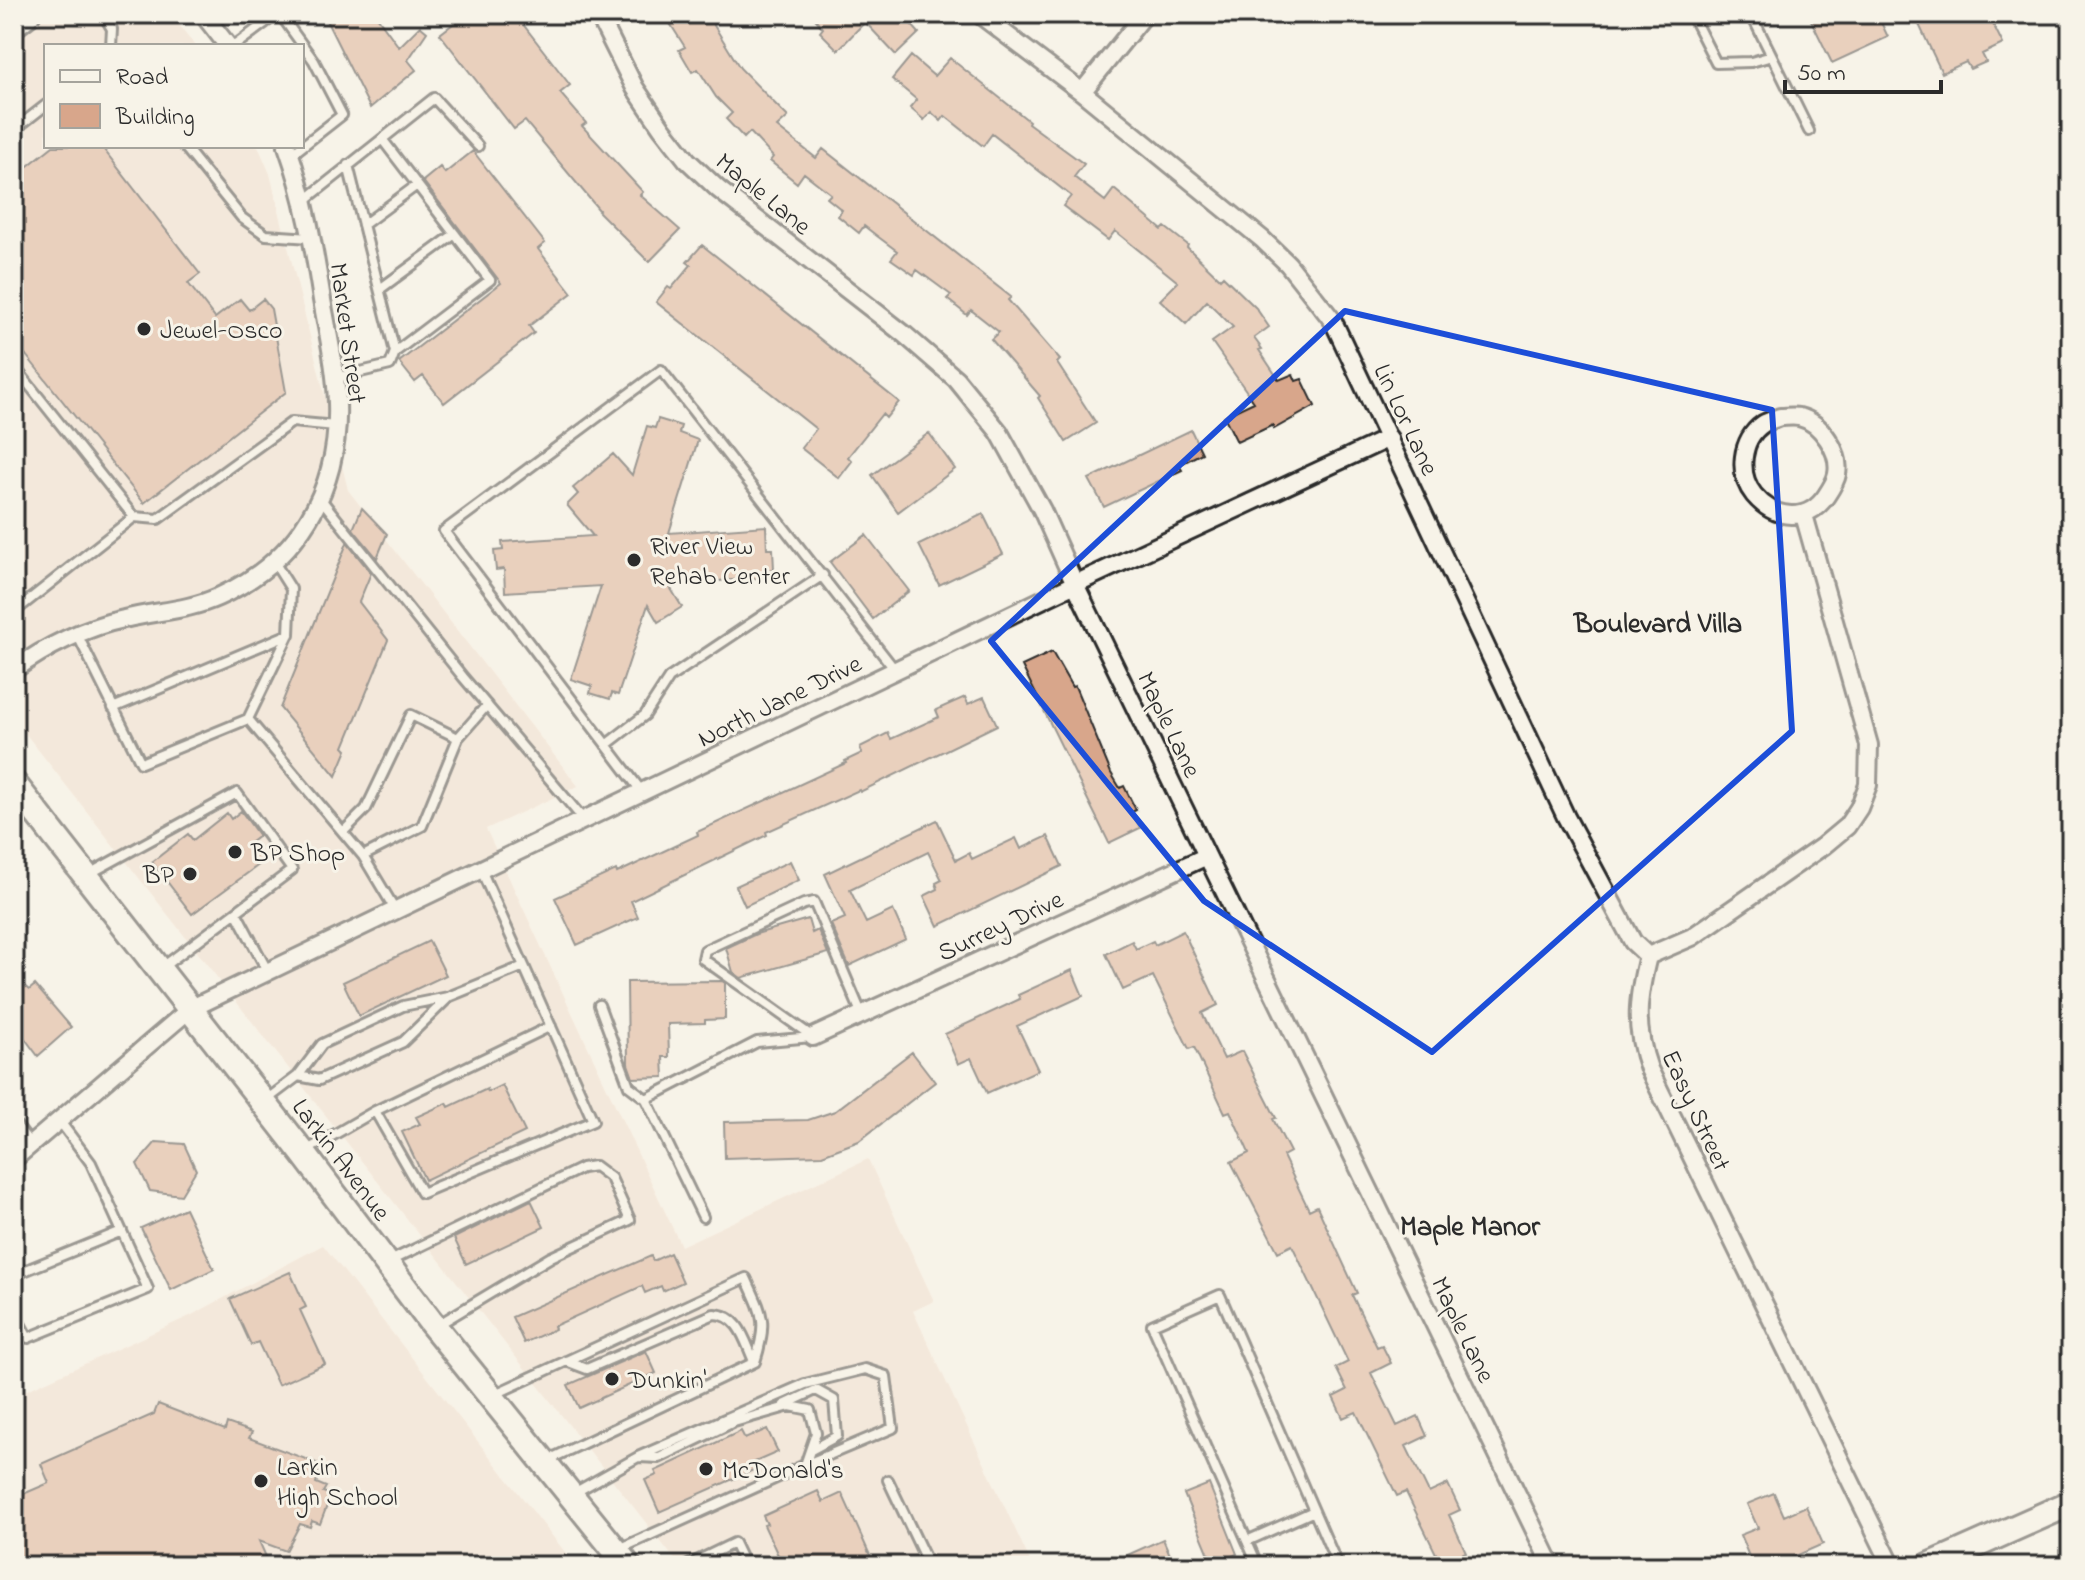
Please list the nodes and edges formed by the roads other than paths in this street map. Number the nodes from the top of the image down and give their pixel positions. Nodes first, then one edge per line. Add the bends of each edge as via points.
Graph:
1 (27, 14) edge
2 (103, 14) edge
3 (203, 14) edge
4 (278, 14) edge
5 (598, 14) edge
6 (979, 14) edge
7 (1145, 14) edge
8 (1691, 14) edge
9 (1751, 14) edge
10 (14, 24) edge
11 (111, 44) edge
12 (229, 44) edge
13 (234, 44) edge
14 (301, 44) edge
15 (304, 48) edge
16 (1772, 56) junction
17 (1082, 92) junction
18 (44, 107) edge
19 (14, 130) edge
20 (1809, 131) dead end
21 (382, 139) junction
22 (304, 140) edge
23 (478, 146) dead end
24 (186, 148) edge
25 (288, 151) edge
26 (348, 165) junction
27 (417, 185) junction
28 (304, 201) junction
29 (363, 225) junction
30 (455, 234) junction
31 (312, 238) junction
32 (380, 289) junction
33 (395, 352) junction
34 (14, 366) edge
35 (335, 378) junction
36 (336, 426) junction
37 (1389, 438) junction
38 (319, 497) junction
39 (1804, 515) junction
40 (134, 517) junction
41 (274, 562) junction
42 (823, 575) junction
43 (1075, 584) junction
44 (14, 612) edge
45 (77, 634) junction
46 (289, 634) junction
47 (14, 670) edge
48 (895, 671) junction
49 (487, 705) junction
50 (113, 708) junction
51 (248, 719) junction
52 (458, 738) junction
53 (606, 745) junction
54 (14, 784) edge
55 (642, 792) junction
56 (584, 820) junction
57 (343, 832) junction
58 (363, 856) junction
59 (1207, 856) junction
60 (481, 870) junction
61 (86, 875) junction
62 (396, 911) junction
63 (236, 912) junction
64 (1648, 956) junction
65 (524, 966) junction
66 (159, 969) junction
67 (268, 972) junction
68 (448, 997) junction
69 (599, 1005) dead end
70 (190, 1009) junction
71 (862, 1015) junction
72 (551, 1026) junction
73 (813, 1037) junction
74 (298, 1076) junction
75 (646, 1099) junction
76 (263, 1102) junction
77 (375, 1111) junction
78 (58, 1119) junction
79 (14, 1129) edge
80 (27, 1146) junction
81 (303, 1153) junction
82 (14, 1159) edge
83 (703, 1217) dead end
84 (122, 1231) junction
85 (386, 1263) junction
86 (14, 1275) edge
87 (14, 1313) edge
88 (435, 1326) junction
89 (566, 1361) junction
90 (755, 1362) junction
91 (491, 1396) junction
92 (770, 1412) junction
93 (810, 1450) junction
94 (638, 1457) junction
95 (545, 1461) junction
96 (805, 1465) junction
97 (888, 1480) dead end
98 (572, 1494) junction
99 (2071, 1503) edge
100 (1314, 1511) junction
101 (1247, 1541) junction
102 (622, 1558) edge
103 (686, 1566) edge
104 (745, 1566) edge
105 (929, 1566) edge
106 (1258, 1566) edge
107 (1338, 1566) edge
108 (1552, 1566) edge
109 (1892, 1566) edge
110 (1929, 1566) edge

1 - 10 main road
2 - 11 lane via 112,29
3 - 12 street
4 - 13 lane
4 - 14 lane
5 - 43 street, Maple Lane via 635,88 687,160 956,379 999,432
6 - 17 street, Lin Lor Lane
7 - 17 street
8 - 16 lane via 1716,63
9 - 16 lane
15 - 22 lane via 342,115
16 - 20 lane
17 - 37 street, Lin Lor Lane via 1288,264 1333,321
18 - 19 lane
21 - 23 lane via 434,98
21 - 26 lane
21 - 27 lane
24 - 31 lane via 242,218 266,235
25 - 28 street, Market Street
26 - 28 lane
26 - 29 lane
27 - 29 lane
27 - 30 lane
28 - 31 street, Market Street
29 - 32 lane
30 - 32 lane
30 - 33 lane via 490,280
31 - 35 street, Market Street
32 - 33 lane
33 - 35 lane via 390,365
34 - 40 lane
35 - 36 street, Market Street
36 - 38 street, Market Street
36 - 40 lane via 292,422 158,519
37 - 43 street, North Jane Drive
37 - 64 street, Lin Lor Lane via 1566,817 1633,942
38 - 41 street, Market Street via 300,536
38 - 49 lane
39 - 39 street via 1831,489 1838,473 1834,455 1815,425 1800,417 1780,417 1751,436 1743,456 1745,477 1768,508
39 - 64 street via 1869,745 1868,785 1847,826 1823,846 1692,937
40 - 44 lane
41 - 45 street, Market Street via 217,598
41 - 46 lane via 291,589
42 - 48 lane
42 - 53 lane via 669,678 645,715
42 - 53 lane via 661,370 444,531
43 - 48 street, North Jane Drive
43 - 59 street, Maple Lane
45 - 47 street, Market Street
45 - 50 lane
46 - 50 lane
46 - 51 lane
48 - 55 street, North Jane Drive
49 - 52 lane
49 - 56 lane
50 - 51 lane via 141,763
51 - 57 lane
52 - 57 lane via 411,715 366,809
52 - 58 lane via 422,826
53 - 55 lane
54 - 61 main road, Larkin Avenue
55 - 56 street, North Jane Drive
56 - 60 street, North Jane Drive
57 - 58 lane
58 - 62 lane
59 - 71 street, Surrey Drive
59 - 108 street, Maple Lane
60 - 62 street, North Jane Drive
60 - 65 lane
61 - 63 lane via 237,793 292,870
61 - 66 main road, Larkin Avenue
62 - 67 street, North Jane Drive
63 - 66 lane
63 - 67 lane
64 - 109 street, Easy Street via 1637,1023 1649,1069
65 - 68 lane
65 - 72 lane
66 - 70 main road, Larkin Avenue
67 - 70 street, North Jane Drive
68 - 74 lane via 403,1006 322,1044
68 - 74 lane via 403,1042 319,1080
69 - 75 lane via 629,1086
70 - 76 main road, Larkin Avenue
70 - 78 street, North Jane Drive
71 - 73 street, Surrey Drive
71 - 73 lane via 814,902 705,950 703,959
72 - 77 lane
72 - 77 lane via 593,1121 422,1193
73 - 75 lane via 757,1042
74 - 76 lane
75 - 83 lane
76 - 81 main road, Larkin Avenue
77 - 81 lane
78 - 80 street, North Jane Drive
78 - 84 lane via 91,1163
79 - 80 street
80 - 82 street, North Jane Drive
81 - 85 main road, Larkin Avenue
84 - 86 lane
84 - 87 lane via 148,1289 28,1338
85 - 88 main road, Larkin Avenue
85 - 88 lane via 582,1168 595,1166 607,1173 630,1220 551,1257
88 - 91 main road, Larkin Avenue
89 - 90 lane via 587,1369 722,1314 735,1322
89 - 90 lane via 746,1278 764,1317
89 - 91 lane
90 - 95 lane
91 - 95 main road, Larkin Avenue
92 - 93 lane via 790,1406 810,1410 816,1433
92 - 93 lane via 816,1390 834,1400 837,1436
92 - 94 lane via 734,1422 659,1458
93 - 96 lane
94 - 96 lane via 805,1384 865,1369 886,1376 893,1428
94 - 98 lane
95 - 98 main road, Larkin Avenue
96 - 102 lane
97 - 105 lane
98 - 102 main road, Larkin Avenue
99 - 110 main road
100 - 101 lane
100 - 101 lane via 1220,1295 1152,1325
100 - 107 lane
101 - 106 lane
103 - 104 lane via 734,1543

